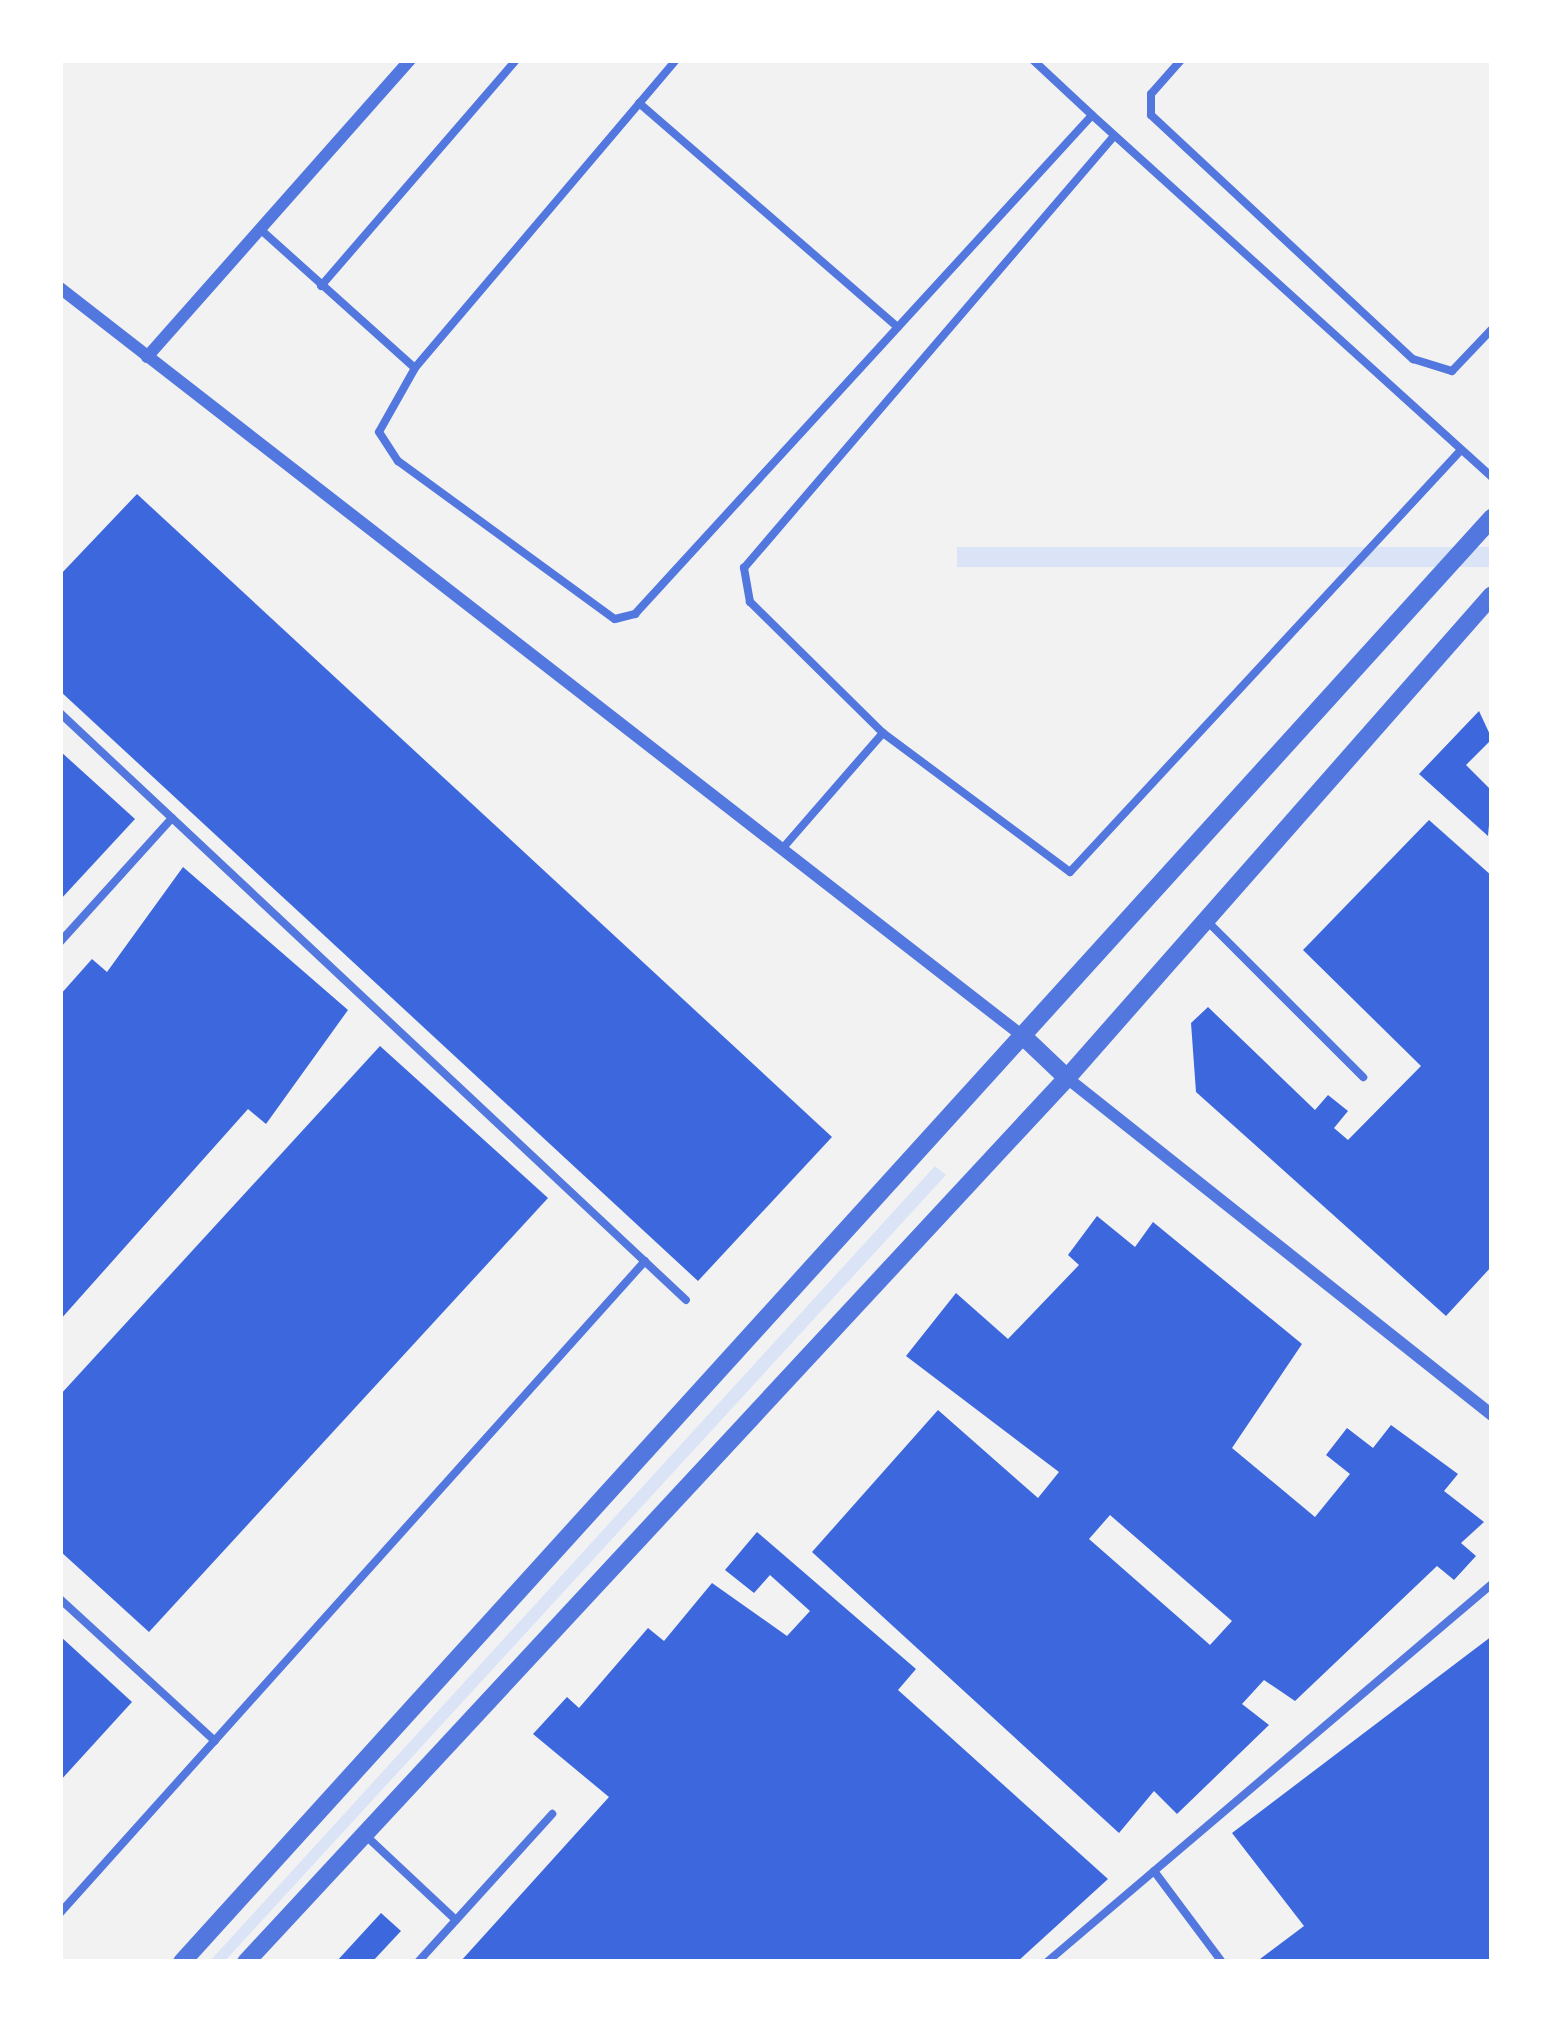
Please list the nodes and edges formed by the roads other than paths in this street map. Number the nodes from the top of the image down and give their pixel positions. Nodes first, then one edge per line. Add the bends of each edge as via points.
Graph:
1 (410, 60) edge
2 (516, 60) edge
3 (676, 60) edge
4 (1033, 60) edge
5 (1181, 60) edge
6 (639, 103) junction
7 (1092, 115) junction
8 (1114, 136) junction
9 (260, 230) junction
10 (321, 286) junction
11 (60, 288) edge
12 (898, 327) junction
13 (1492, 329) edge
14 (147, 357) junction
15 (416, 368) junction
16 (1461, 450) junction
17 (1492, 478) edge
18 (1492, 518) edge
19 (1492, 596) edge
20 (60, 713) edge
21 (884, 734) junction
22 (172, 818) junction
23 (781, 850) junction
24 (1203, 918) junction
25 (60, 942) edge
26 (1026, 1039) junction
27 (1363, 1077) dead end
28 (1067, 1078) junction
29 (645, 1261) junction
30 (686, 1300) dead end
31 (1492, 1415) edge
32 (1492, 1584) edge
33 (60, 1600) edge
34 (214, 1741) junction
35 (552, 1814) dead end
36 (363, 1833) junction
37 (1154, 1871) junction
38 (60, 1913) edge
39 (456, 1920) junction
40 (182, 1962) edge
41 (246, 1962) edge
42 (418, 1962) edge
43 (1047, 1962) edge
44 (1222, 1962) edge

1 - 9 street
2 - 10 lane
3 - 6 lane
4 - 7 lane
5 - 13 lane via 1151,94 1150,116 1413,359 1452,371
6 - 12 lane
6 - 15 lane
7 - 8 lane
7 - 12 lane
8 - 16 lane
8 - 21 lane via 744,568 750,602
9 - 10 lane
9 - 14 street
10 - 15 lane
11 - 14 street
12 - 15 lane via 635,614 615,619 398,461 380,432
14 - 23 street
16 - 17 lane
16 - 21 lane via 1070,872
18 - 26 street
19 - 24 street
20 - 22 lane
21 - 23 lane
22 - 25 lane
22 - 29 lane
23 - 26 street
24 - 27 lane
24 - 28 street
26 - 28 street
26 - 40 street
28 - 31 street
28 - 36 street
29 - 30 lane
29 - 34 lane
32 - 37 lane
33 - 34 lane
34 - 38 lane
35 - 39 lane
36 - 39 lane
36 - 41 street
37 - 43 lane
37 - 44 lane
39 - 42 lane

